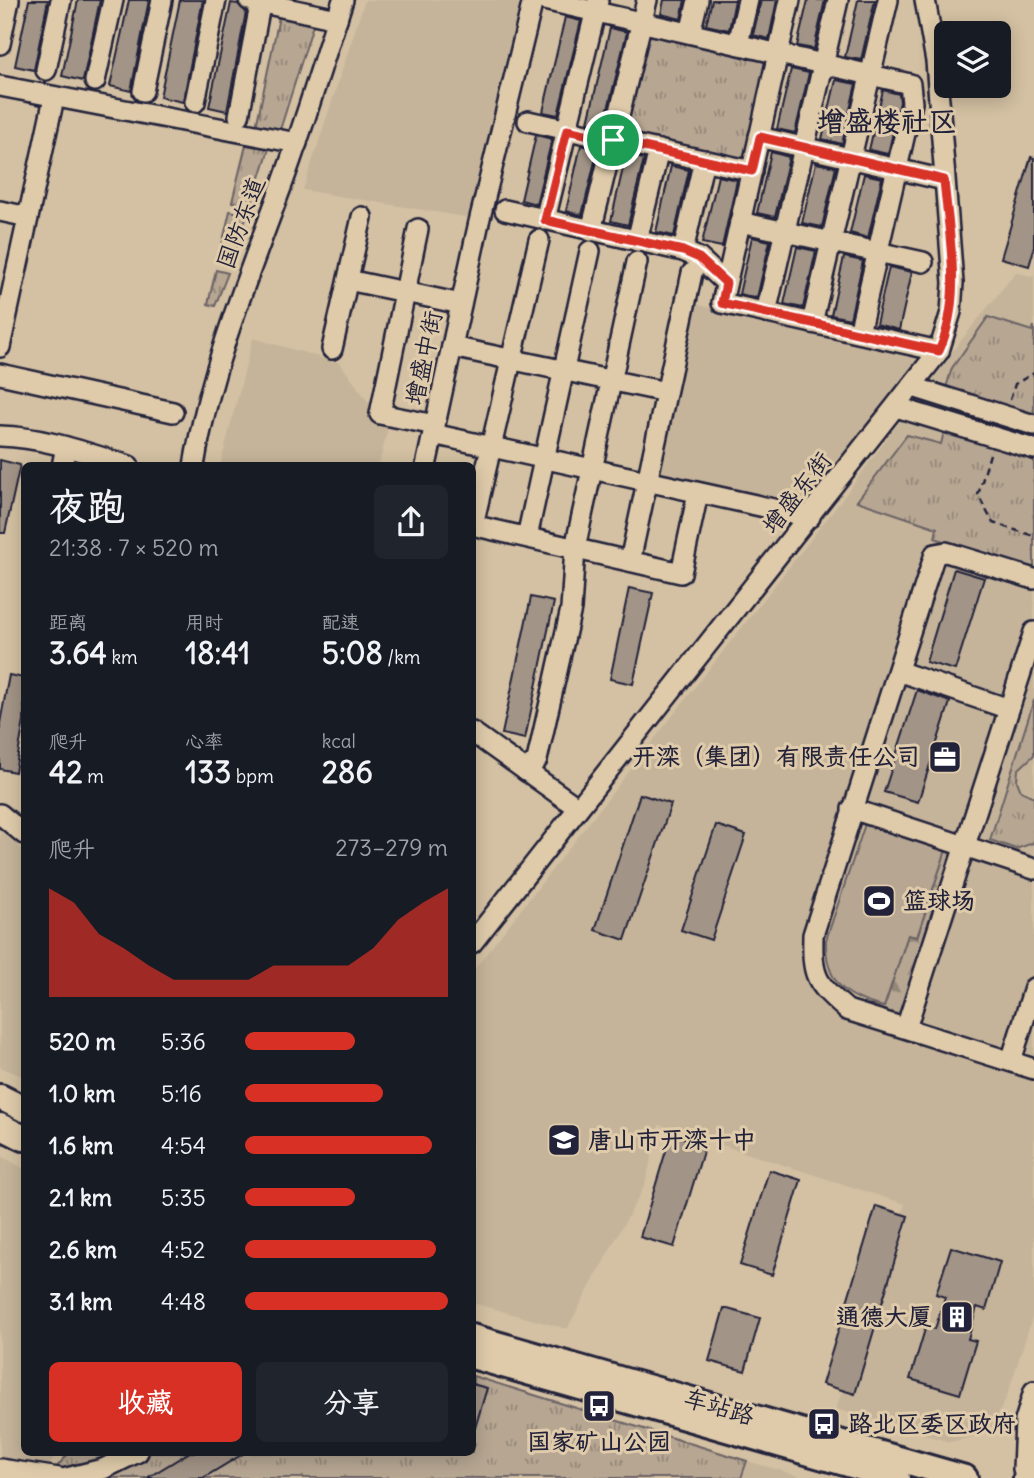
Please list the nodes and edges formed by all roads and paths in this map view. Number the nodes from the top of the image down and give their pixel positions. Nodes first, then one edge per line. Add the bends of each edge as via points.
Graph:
1 (9, 0) edge
2 (61, 0) edge
3 (113, 0) edge
4 (162, 0) edge
5 (216, 0) edge
6 (533, 0) edge
7 (544, 0) edge
8 (647, 0) edge
9 (698, 0) edge
10 (748, 0) edge
11 (790, 0) edge
12 (838, 0) edge
13 (888, 0) edge
14 (925, 0) edge
15 (257, 1) edge
16 (597, 5) edge
17 (340, 9) edge
18 (642, 21) junction
19 (690, 33) junction
20 (0, 44) edge
21 (738, 44) junction
22 (778, 53) junction
23 (824, 64) junction
24 (46, 71) dead end
25 (870, 74) junction
26 (95, 81) dead end
27 (0, 86) edge
28 (143, 91) dead end
29 (54, 98) junction
30 (195, 102) dead end
31 (239, 116) dead end
32 (528, 121) dead end
33 (567, 130) junction
34 (760, 137) junction
35 (613, 140) junction
36 (297, 143) junction
37 (804, 147) junction
38 (659, 150) junction
39 (851, 158) junction
40 (704, 160) junction
41 (897, 169) junction
42 (752, 171) junction
43 (944, 180) junction
44 (505, 210) dead end
45 (0, 211) edge
46 (29, 217) junction
47 (362, 217) dead end
48 (545, 220) junction
49 (740, 222) junction
50 (418, 229) dead end
51 (591, 231) junction
52 (785, 232) junction
53 (539, 240) dead end
54 (638, 241) junction
55 (831, 242) junction
56 (590, 251) dead end
57 (683, 251) junction
58 (878, 252) junction
59 (637, 262) dead end
60 (923, 262) dead end
61 (692, 273) dead end
62 (348, 280) junction
63 (726, 283) junction
64 (405, 292) junction
65 (461, 304) junction
66 (766, 313) junction
67 (812, 323) junction
68 (859, 333) junction
69 (0, 347) edge
70 (452, 347) junction
71 (332, 349) dead end
72 (939, 351) junction
73 (511, 359) junction
74 (564, 370) junction
75 (1034, 373) edge
76 (0, 374) edge
77 (612, 381) junction
78 (913, 387) junction
79 (666, 392) junction
80 (896, 407) junction
81 (173, 412) dead end
82 (1004, 416) junction
83 (1034, 425) edge
84 (434, 429) junction
85 (0, 436) edge
86 (995, 437) junction
87 (491, 447) junction
88 (1034, 449) edge
89 (64, 456) edge
90 (544, 458) junction
91 (103, 462) edge
92 (195, 462) edge
93 (427, 462) edge
94 (592, 469) junction
95 (647, 481) junction
96 (698, 492) junction
97 (476, 512) edge
98 (810, 517) junction
99 (476, 526) edge
100 (1034, 536) edge
101 (527, 537) junction
102 (575, 548) junction
103 (630, 561) junction
104 (1034, 579) edge
105 (1034, 632) edge
106 (898, 671) junction
107 (1009, 709) junction
108 (476, 736) edge
109 (526, 771) junction
110 (578, 808) junction
111 (852, 809) junction
112 (0, 814) edge
113 (21, 832) edge
114 (965, 846) junction
115 (1034, 869) edge
116 (476, 938) edge
117 (1034, 989) edge
118 (906, 1028) junction
119 (1011, 1061) junction
120 (1034, 1069) edge
121 (0, 1097) edge
122 (21, 1108) edge
123 (0, 1126) edge
124 (21, 1136) edge
125 (476, 1338) edge
126 (476, 1357) edge
127 (1034, 1391) edge
128 (1034, 1452) edge
129 (132, 1456) edge
130 (0, 1469) edge
131 (104, 1474) edge
132 (59, 1478) edge
133 (67, 1478) edge
134 (897, 1478) edge
135 (965, 1478) edge
136 (1024, 1478) edge

1 - 20 street
2 - 24 street
3 - 26 street
4 - 28 street
5 - 30 street
6 - 65 street, 增盛中街
7 - 16 street
8 - 18 street
9 - 19 street
10 - 21 street
11 - 22 street
12 - 23 street
13 - 25 street
14 - 43 street, 增盛东街 via 936,61
15 - 17 street
15 - 31 street
16 - 18 street
16 - 33 street
17 - 36 street, 国防东道
18 - 19 street
18 - 35 street
19 - 21 street
21 - 22 street
22 - 23 street
22 - 34 street
23 - 25 street
23 - 37 street
25 - 39 street
25 - 41 street via 910,83 912,103
27 - 29 street
29 - 36 street
29 - 46 street
32 - 33 street
33 - 35 street
33 - 48 street
34 - 37 street
34 - 42 street
35 - 38 street
35 - 51 street
36 - 92 street, 国防东道 via 236,310
37 - 39 street
37 - 52 street
38 - 40 street
38 - 54 street
39 - 41 street
39 - 55 street
40 - 42 street
40 - 57 street
41 - 43 street
41 - 58 street
42 - 49 street
43 - 72 street, 增盛东街 via 953,283 951,312
44 - 48 street
45 - 46 street
46 - 69 street
47 - 62 street
48 - 51 street
49 - 52 street
49 - 63 street
50 - 64 street
51 - 54 street
52 - 55 street
52 - 66 street
53 - 73 street
54 - 57 street
55 - 58 street
55 - 67 street
56 - 74 street
57 - 63 street via 699,258
58 - 60 street
58 - 68 street
59 - 77 street
61 - 79 street
62 - 64 street
62 - 71 street
63 - 66 street via 722,303
64 - 65 street
64 - 84 street via 380,414
65 - 70 street, 增盛中街
66 - 67 street
67 - 68 street
68 - 72 street
70 - 73 street
70 - 84 street, 增盛中街
72 - 78 street, 增盛东街
73 - 74 street
73 - 87 street
74 - 77 street
74 - 90 street
75 - 82 path via 1015,384
76 - 81 street
77 - 79 street
77 - 94 street
78 - 80 street, 增盛东街
78 - 82 street
79 - 95 street
80 - 86 street
80 - 98 street, 增盛东街
82 - 83 street
84 - 87 street, 增盛中街
84 - 93 street
85 - 89 street via 16,436
86 - 88 street
86 - 100 path via 978,495 993,523
87 - 90 street, 增盛中街
87 - 97 street
89 - 91 street
90 - 94 street, 增盛中街
90 - 101 street
94 - 95 street, 增盛中街
94 - 102 street
95 - 96 street, 增盛中街
95 - 103 street
96 - 98 street, 增盛中街
96 - 103 street via 681,573
98 - 110 street, 增盛东街
99 - 101 street
101 - 102 street
102 - 103 street
102 - 109 street via 571,609 537,760
104 - 106 street via 946,552 935,554
105 - 107 street
106 - 107 street
106 - 111 street
107 - 114 street
108 - 109 street
109 - 110 street
110 - 116 street, 增盛东街
111 - 114 street
111 - 118 street via 813,935 813,965 823,989 847,1010
112 - 113 street
114 - 115 street
114 - 118 street
117 - 119 street
118 - 119 street
119 - 120 street
121 - 122 main road
123 - 124 main road
125 - 135 main road, 车站路
126 - 134 main road, 车站路
127 - 136 street via 1025,1421
128 - 136 main road
129 - 131 street
130 - 132 street
131 - 133 street

